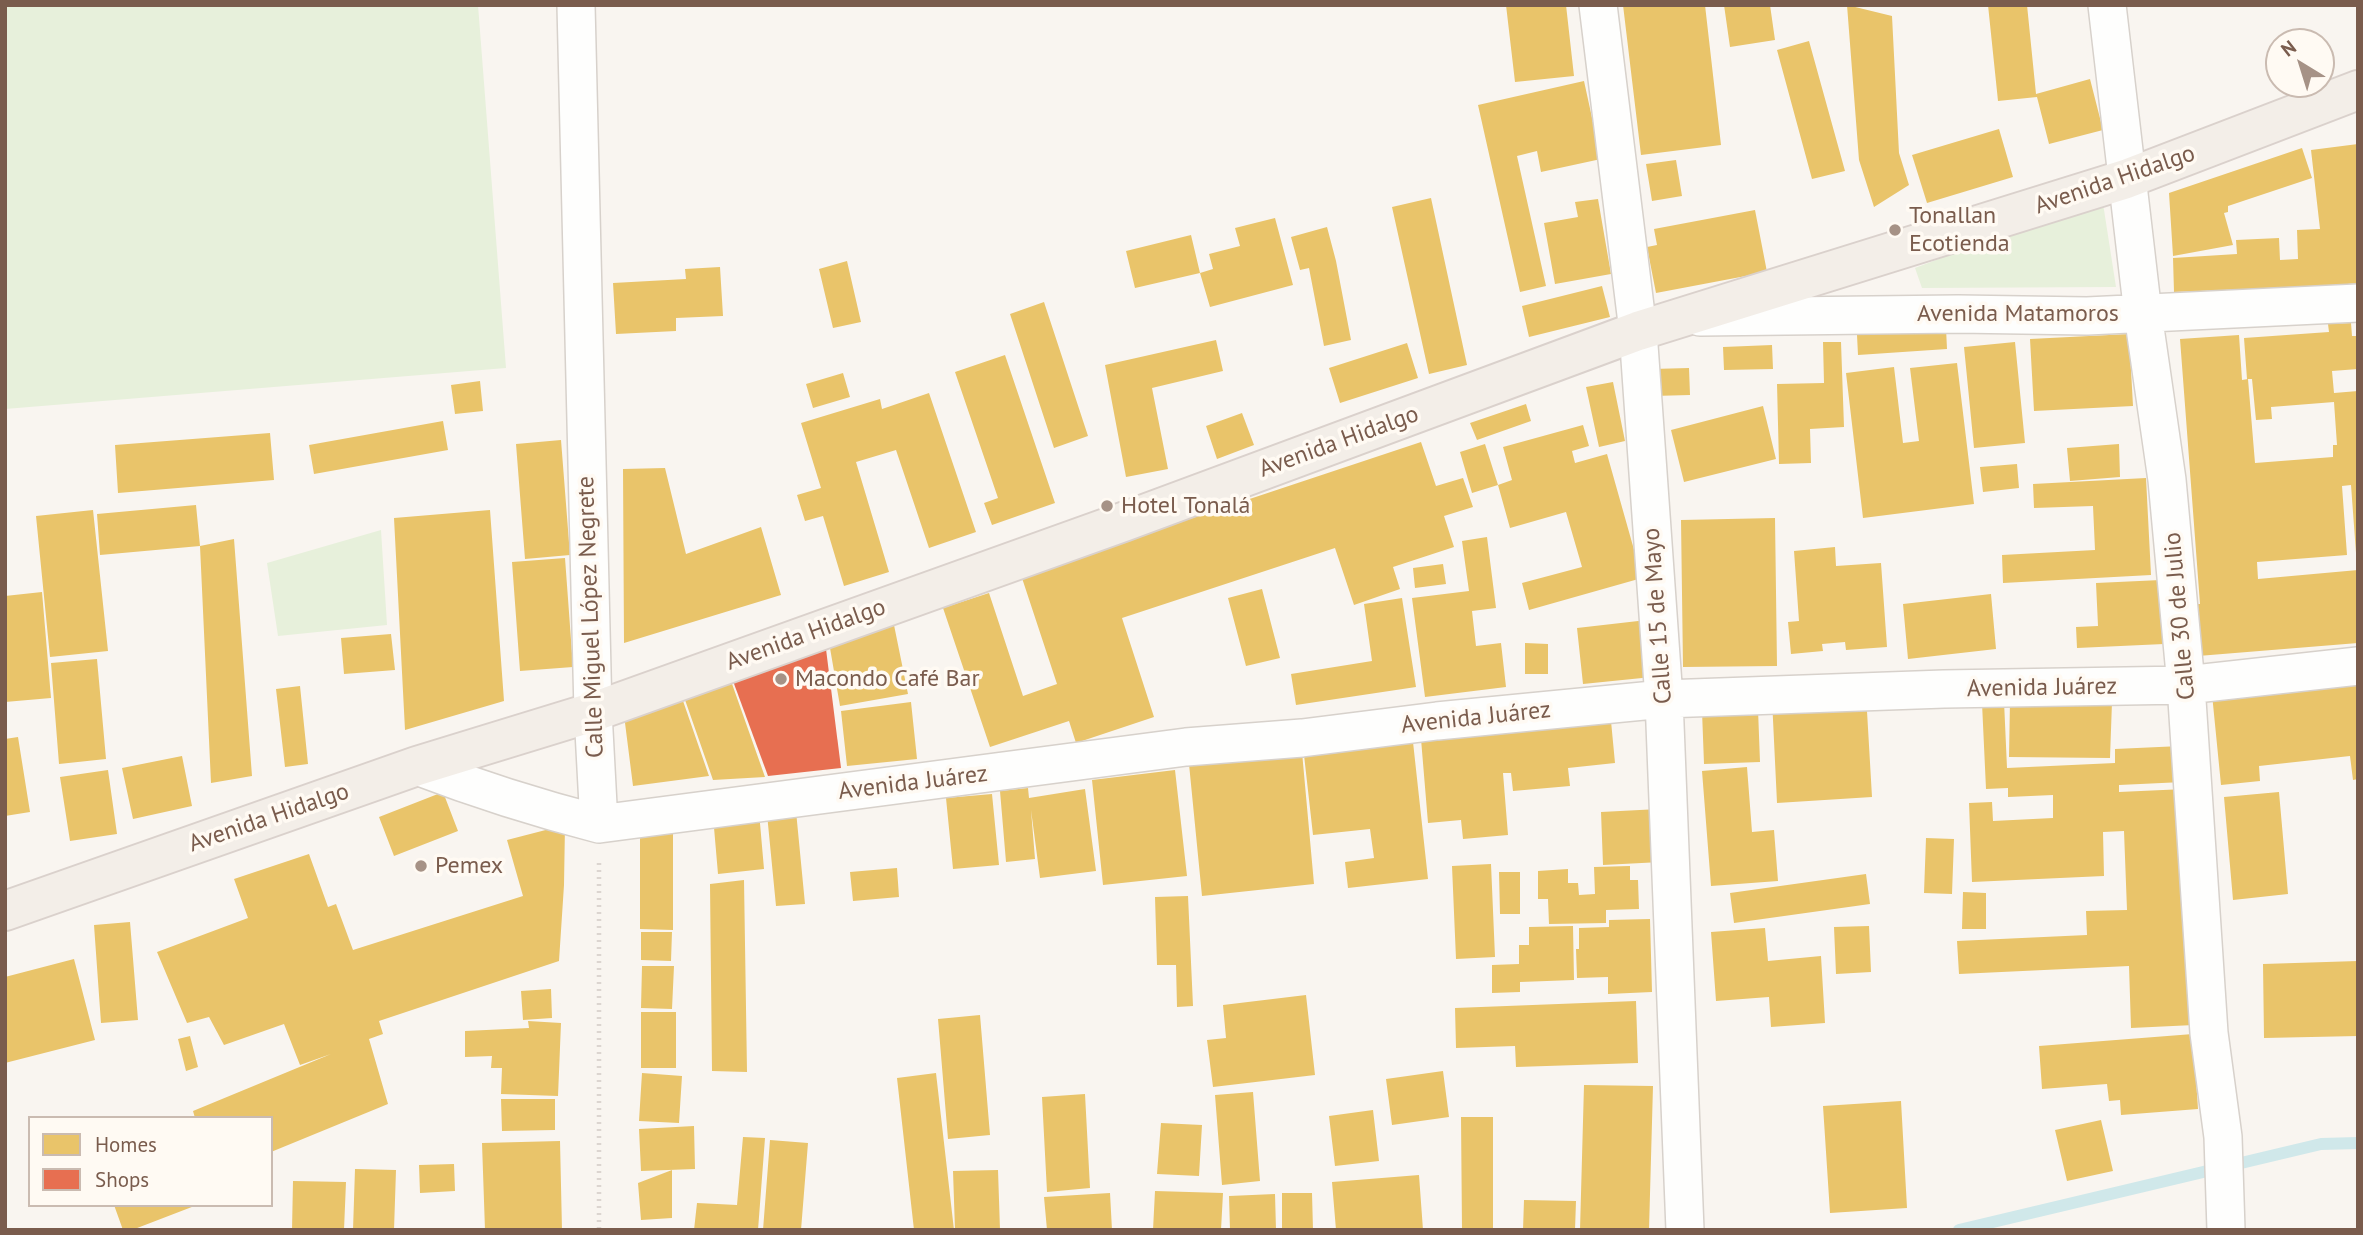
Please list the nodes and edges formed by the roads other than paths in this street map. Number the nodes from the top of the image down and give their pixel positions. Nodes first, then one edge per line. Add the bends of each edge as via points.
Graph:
1 (576, 5) edge
2 (1598, 5) edge
3 (2107, 5) edge
4 (2358, 90) edge
5 (2126, 179) junction
6 (2358, 303) edge
7 (2143, 314) junction
8 (1678, 317) junction
9 (1638, 331) junction
10 (2358, 666) edge
11 (2186, 685) junction
12 (1664, 699) junction
13 (593, 712) junction
14 (418, 766) junction
15 (599, 824) junction
16 (5, 911) edge
17 (1685, 1230) edge
18 (2226, 1230) edge

1 - 13 street, Calle Miguel López Negrete
2 - 9 street, Calle 15 de Mayo
3 - 5 street, Calle 30 de Julio
4 - 5 main road, Avenida Hidalgo
5 - 7 street, Calle 30 de Julio
5 - 8 main road, Avenida Hidalgo
6 - 7 street, Avenida Matamoros
7 - 8 street, Avenida Matamoros
7 - 11 street, Calle 30 de Julio via 2167,480
8 - 9 main road, Avenida Hidalgo
9 - 12 street, Calle 15 de Mayo
9 - 13 main road, Avenida Hidalgo via 1111,527
10 - 11 street, Avenida Juárez
11 - 12 street, Avenida Juárez
11 - 18 street, Calle 30 de Julio via 2210,1033 2223,1137
12 - 15 street, Avenida Juárez via 1186,747
12 - 17 street, Calle 15 de Mayo
13 - 14 main road, Avenida Hidalgo
13 - 15 street, Calle Miguel López Negrete
14 - 15 street via 525,805
14 - 16 main road, Avenida Hidalgo

